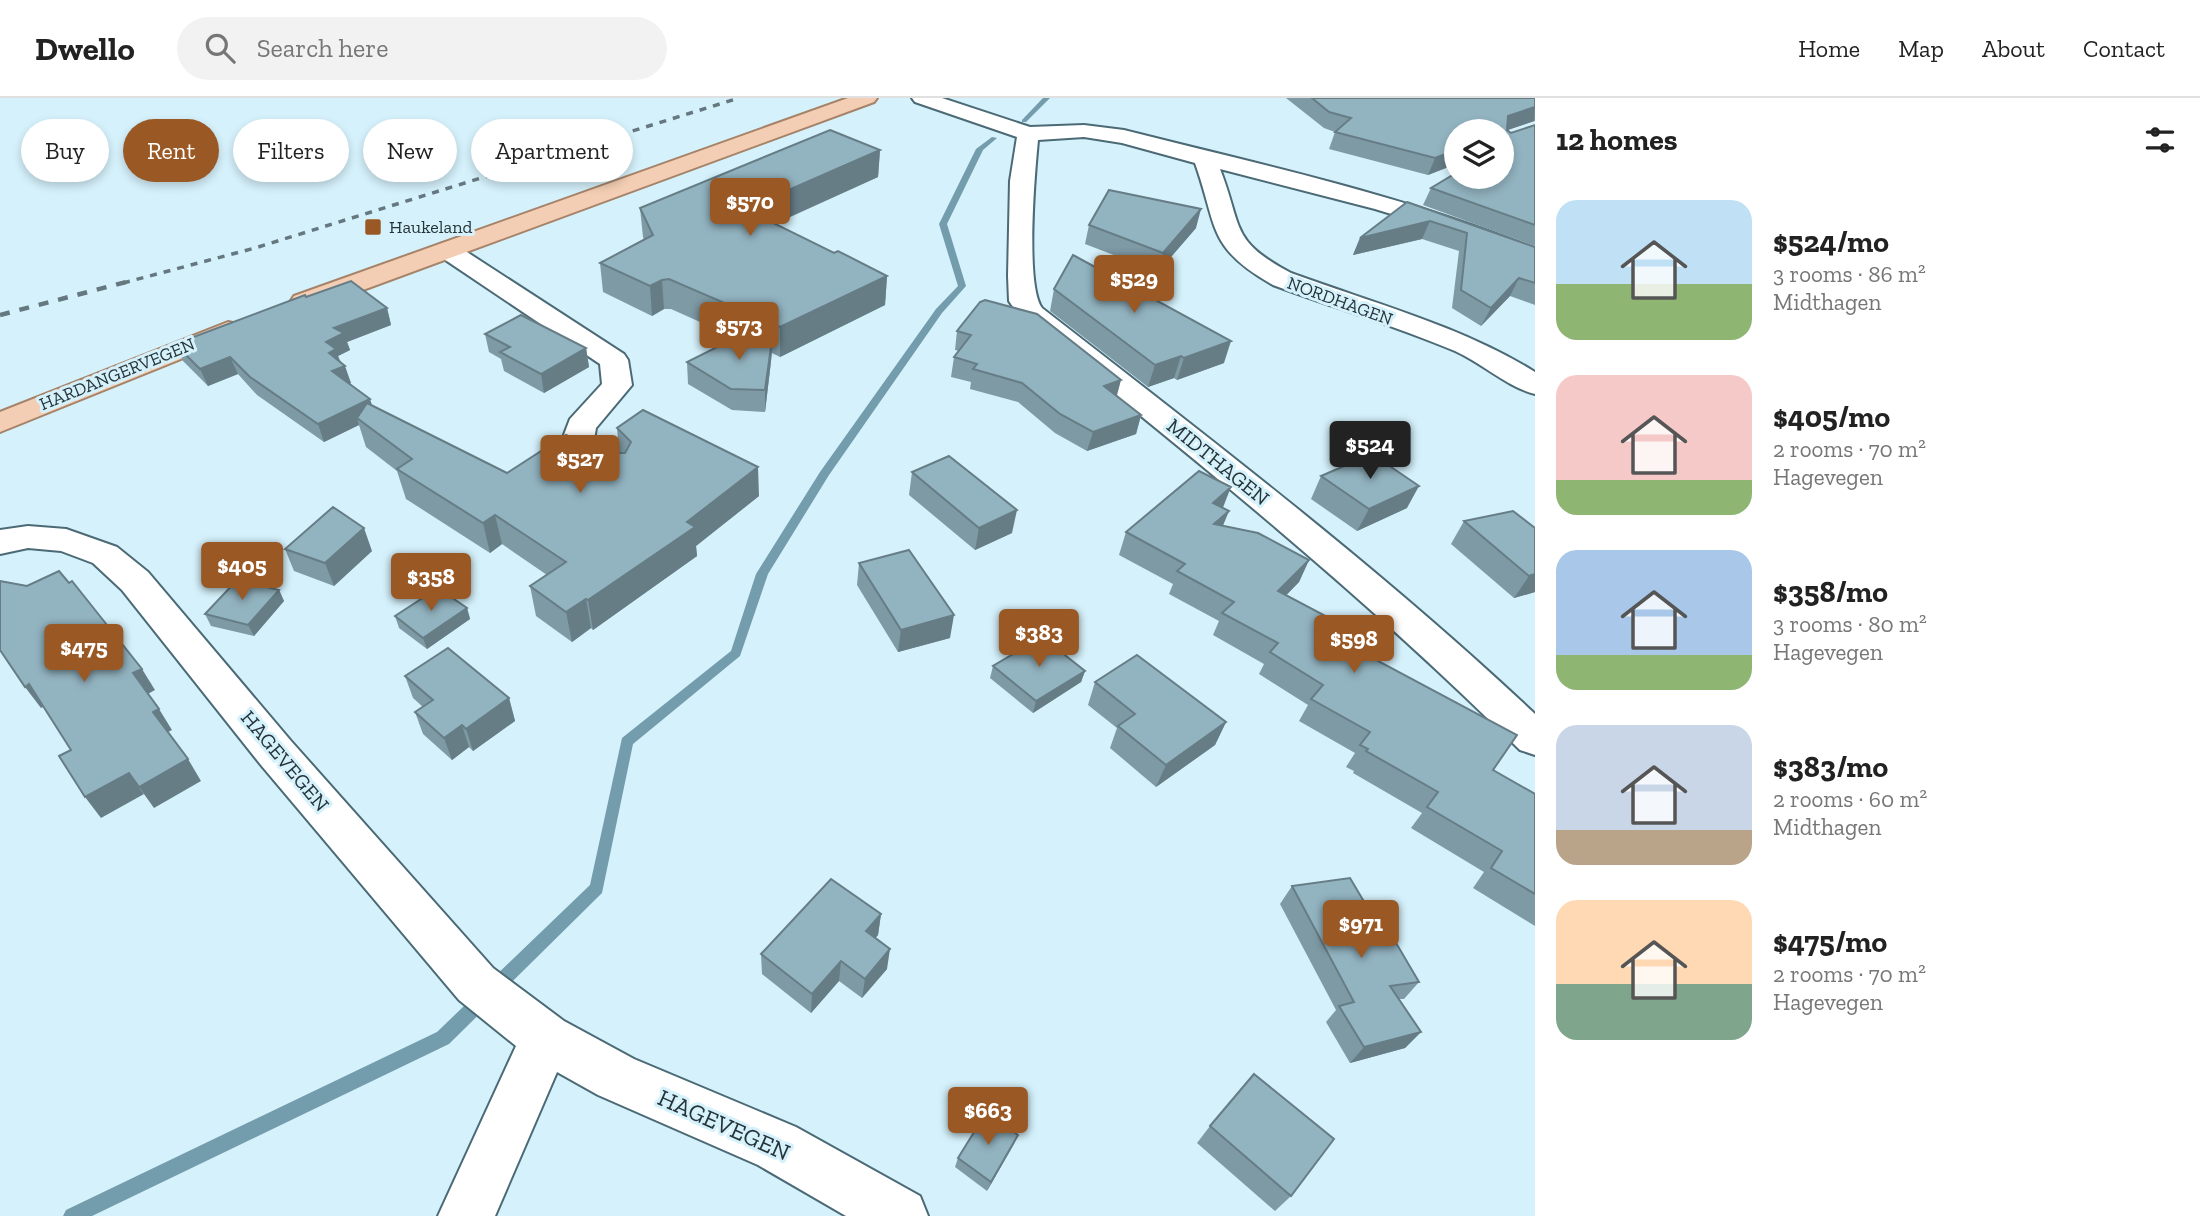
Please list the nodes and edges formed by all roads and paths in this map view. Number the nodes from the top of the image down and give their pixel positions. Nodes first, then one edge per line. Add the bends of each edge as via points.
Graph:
1 (867, 98) edge
2 (922, 98) edge
3 (1028, 134) junction
4 (1205, 159) junction
5 (1422, 195) dead end
6 (1394, 208) junction
7 (447, 250) junction
8 (1535, 258) edge
9 (1535, 385) edge
10 (0, 423) edge
11 (616, 473) edge
12 (0, 542) edge
13 (1535, 739) edge
14 (511, 1012) junction
15 (466, 1216) edge
16 (900, 1216) edge

1 - 7 main road, HARDANGERVEGEN
2 - 3 street
3 - 4 street via 1104,133
3 - 13 street, MIDTHAGEN via 1022,181 1021,276 1023,301 1032,314 1394,606
4 - 6 street
4 - 9 street, NORDHAGEN via 1228,236 1258,267 1464,345
5 - 6 street
6 - 8 street via 1478,234
7 - 10 main road, HARDANGERVEGEN via 166,353
7 - 11 street via 614,360 617,384 581,426 578,440 589,456
12 - 14 street, HAGEVEGEN via 28,537 66,540 105,555 135,581 276,753
14 - 15 street
14 - 16 street, HAGEVEGEN via 616,1077 777,1146

